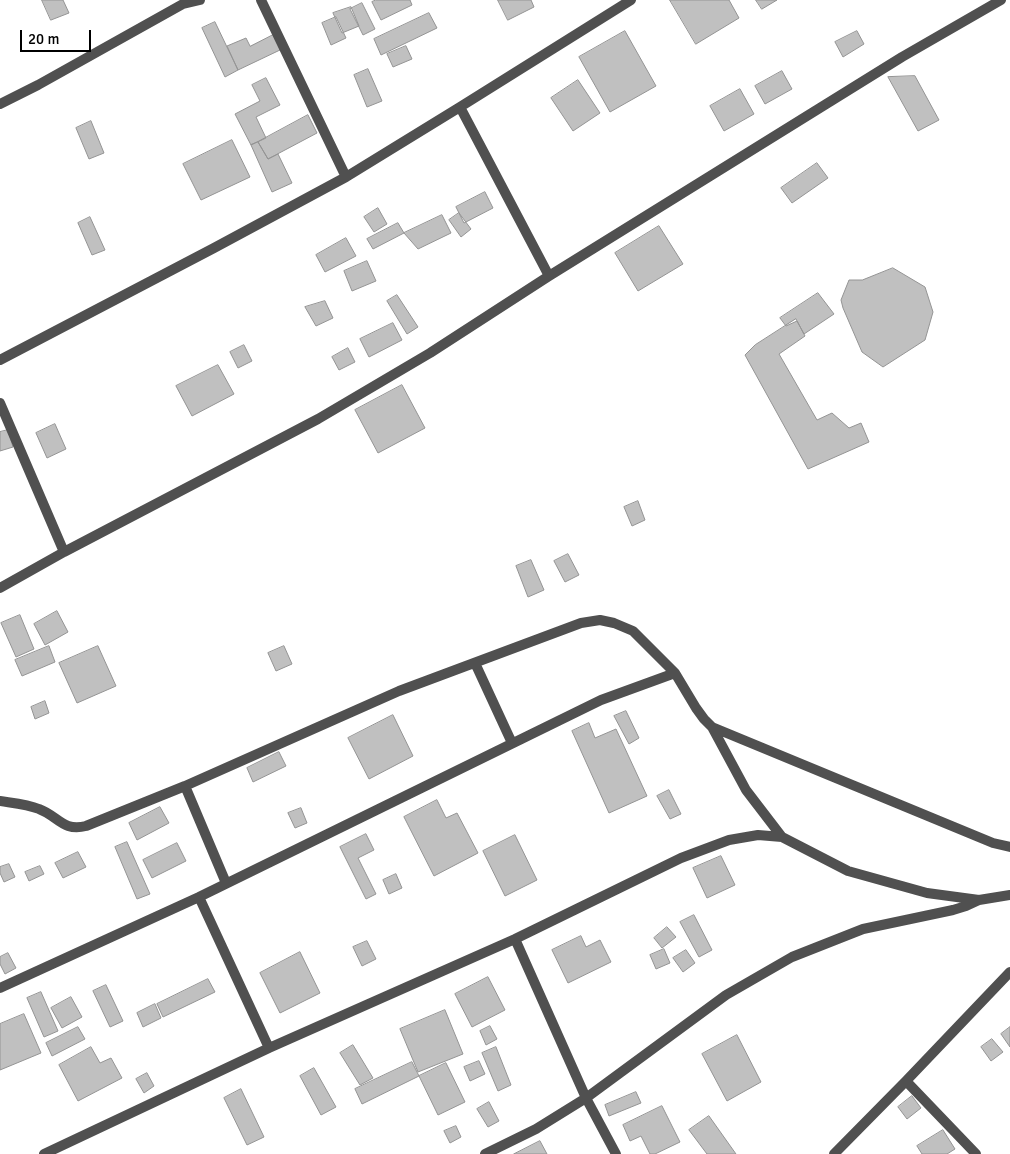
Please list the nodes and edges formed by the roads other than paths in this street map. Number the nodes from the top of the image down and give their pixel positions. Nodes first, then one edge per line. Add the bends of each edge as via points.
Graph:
1 (200, 0) edge
2 (261, 0) edge
3 (629, 0) edge
4 (1001, 0) edge
5 (0, 104) edge
6 (460, 108) junction
7 (346, 176) junction
8 (549, 276) junction
9 (0, 360) edge
10 (0, 403) edge
11 (64, 552) junction
12 (0, 588) edge
13 (475, 663) junction
14 (675, 673) junction
15 (712, 727) junction
16 (512, 743) junction
17 (185, 786) junction
18 (0, 801) edge
19 (782, 837) junction
20 (1010, 847) edge
21 (226, 883) junction
22 (1010, 895) edge
23 (199, 897) junction
24 (979, 900) junction
25 (515, 939) junction
26 (1010, 972) edge
27 (0, 988) edge
28 (269, 1048) junction
29 (906, 1081) junction
30 (586, 1098) junction
31 (44, 1154) edge
32 (485, 1154) edge
33 (616, 1154) edge
34 (834, 1154) edge
35 (976, 1154) edge

1 - 5 street via 184,4
2 - 7 street
3 - 6 street
4 - 8 street via 902,57
6 - 7 street
6 - 8 street
7 - 9 street
8 - 11 street via 430,353 318,419
10 - 11 street
11 - 12 street
13 - 14 street via 582,623 600,620 633,631
13 - 16 street
13 - 17 street via 399,691
14 - 15 street
14 - 16 street via 601,700
15 - 19 street via 746,790
15 - 20 street via 993,843
16 - 21 street
17 - 18 street via 80,828 63,824 39,809
17 - 21 street
19 - 24 street via 848,871 927,893
19 - 25 street via 758,835 728,840 681,858
21 - 23 street
22 - 24 street
23 - 27 street
23 - 28 street
24 - 30 street via 953,910 863,929 792,957 726,995
25 - 28 street
25 - 30 street
26 - 29 street
28 - 31 street
29 - 34 street
29 - 35 street
30 - 32 street via 536,1129
30 - 33 street

